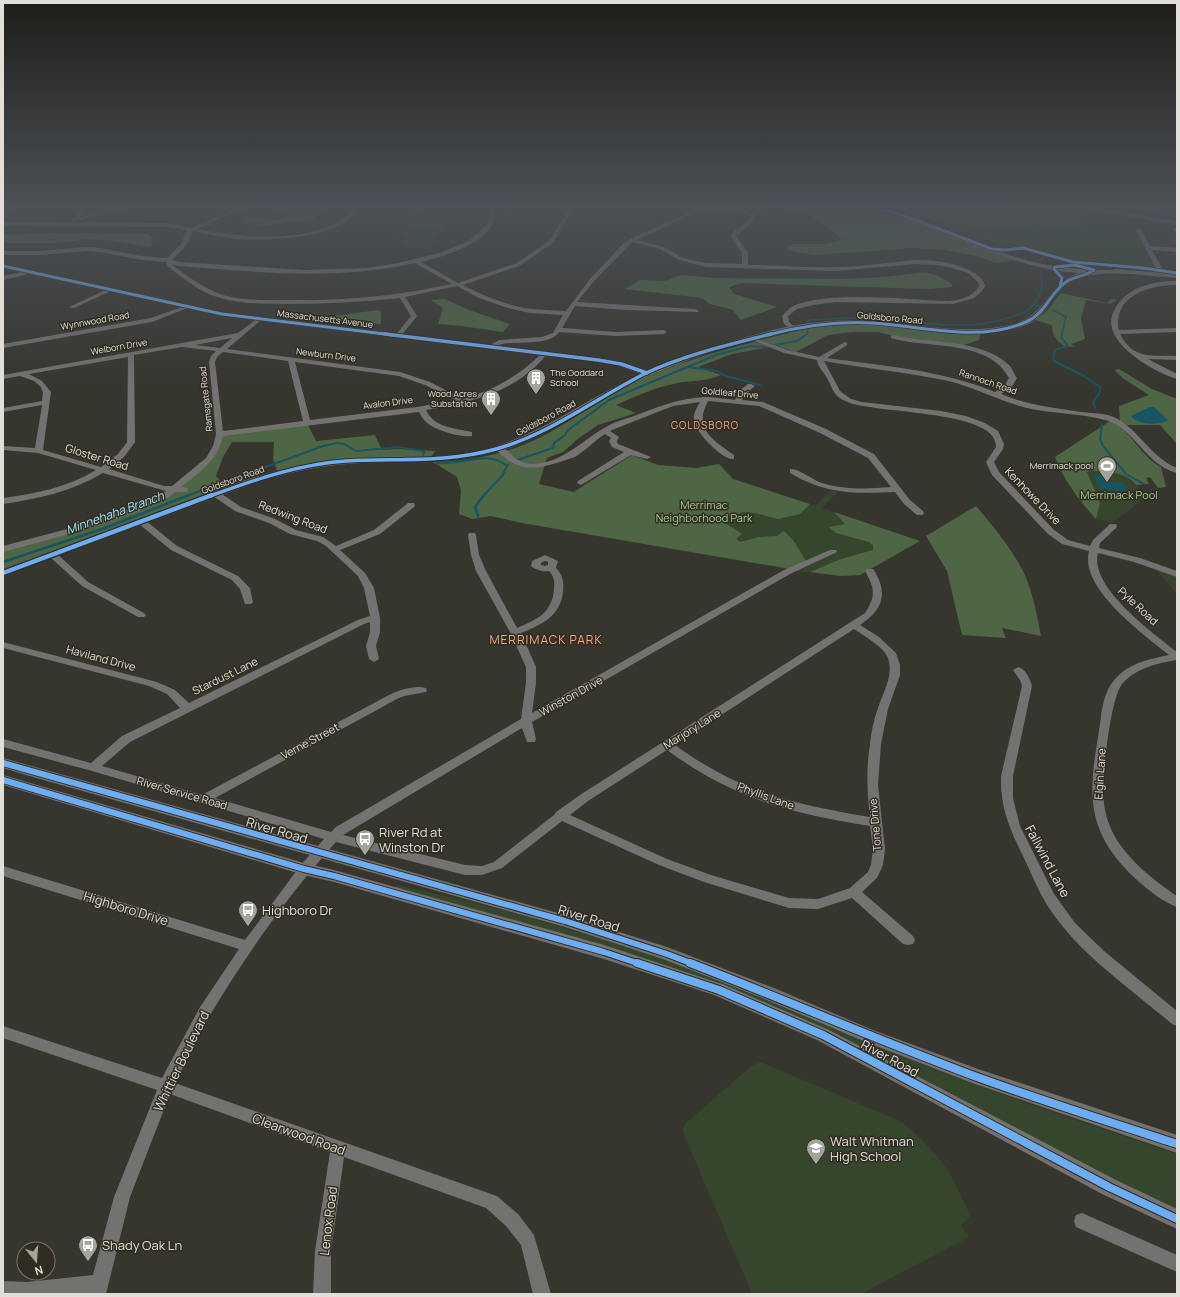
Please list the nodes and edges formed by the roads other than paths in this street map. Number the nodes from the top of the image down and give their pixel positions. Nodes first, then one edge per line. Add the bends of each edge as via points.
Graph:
1 (15, 269) edge
2 (174, 269) edge
3 (240, 269) edge
4 (376, 269) edge
5 (430, 269) edge
6 (505, 269) edge
7 (603, 269) edge
8 (814, 269) edge
9 (841, 269) edge
10 (960, 269) edge
11 (1054, 269) joint
12 (1078, 269) edge
13 (1159, 269) edge
14 (31, 272) junction
15 (1092, 272) junction
16 (1160, 274) junction
17 (1080, 275) junction
18 (1177, 276) edge
19 (3, 278) edge
20 (1062, 278) junction
21 (1177, 283) edge
22 (456, 284) junction
23 (1060, 287) junction
24 (110, 290) junction
25 (401, 295) junction
26 (573, 304) junction
27 (72, 307) dead end
28 (188, 307) junction
29 (696, 311) dead end
30 (568, 313) junction
31 (258, 320) junction
32 (793, 328) junction
33 (558, 330) junction
34 (1177, 330) edge
35 (664, 332) dead end
36 (1116, 332) junction
37 (238, 335) junction
38 (398, 336) junction
39 (893, 336) dead end
40 (752, 339) junction
41 (845, 344) dead end
42 (183, 345) junction
43 (3, 346) edge
44 (490, 347) junction
45 (219, 350) junction
46 (132, 354) junction
47 (544, 354) junction
48 (1140, 357) junction
49 (1177, 358) edge
50 (291, 359) junction
51 (820, 359) junction
52 (647, 373) junction
53 (20, 374) junction
54 (3, 377) edge
55 (1177, 377) edge
56 (750, 386) dead end
57 (996, 394) junction
58 (705, 399) junction
59 (462, 401) junction
60 (46, 402) junction
61 (738, 402) junction
62 (422, 409) junction
63 (3, 410) edge
64 (307, 423) junction
65 (605, 431) junction
66 (220, 434) junction
67 (469, 434) dead end
68 (3, 448) edge
69 (499, 448) junction
70 (39, 451) junction
71 (630, 452) junction
72 (732, 457) dead end
73 (647, 458) dead end
74 (101, 470) junction
75 (793, 471) dead end
76 (1177, 471) edge
77 (581, 483) dead end
78 (896, 488) junction
79 (173, 489) junction
80 (184, 490) dead end
81 (216, 494) junction
82 (3, 501) edge
83 (411, 505) dead end
84 (920, 512) dead end
85 (142, 522) junction
86 (1113, 526) dead end
87 (472, 534) dead end
88 (334, 548) junction
89 (3, 549) edge
90 (1092, 549) junction
91 (833, 552) dead end
92 (53, 555) junction
93 (550, 567) dead end
94 (870, 571) dead end
95 (3, 573) edge
96 (1177, 574) edge
97 (248, 602) dead end
98 (141, 616) dead end
99 (375, 618) junction
100 (854, 626) junction
101 (515, 632) junction
102 (3, 645) edge
103 (1177, 657) edge
104 (374, 659) dead end
105 (1018, 670) dead end
106 (422, 690) dead end
107 (187, 708) junction
108 (526, 721) junction
109 (531, 739) dead end
110 (3, 743) edge
111 (667, 744) junction
112 (3, 763) edge
113 (93, 767) junction
114 (3, 780) edge
115 (202, 800) junction
116 (560, 815) junction
117 (875, 822) junction
118 (333, 837) junction
119 (317, 853) junction
120 (304, 869) junction
121 (3, 870) edge
122 (478, 872) joint
123 (854, 892) junction
124 (1177, 902) edge
125 (908, 940) dead end
126 (248, 946) junction
127 (1177, 1020) edge
128 (3, 1032) edge
129 (166, 1086) junction
130 (1177, 1144) edge
131 (338, 1148) junction
132 (1177, 1219) edge
133 (1082, 1221) dead end
134 (1177, 1264) edge
135 (98, 1289) edge
136 (3, 1290) edge
137 (322, 1294) edge
138 (542, 1294) edge

1 - 14 main road, Massachusetts Avenue
2 - 25 street via 209,291 232,299 315,302
3 - 4 street via 301,273
5 - 22 street
6 - 22 street
7 - 26 street
8 - 9 street
10 - 32 street via 970,272 981,281 982,286 976,293 963,300 949,303 856,300 804,304 790,309 785,316 786,323
11 - 15 main road
11 - 20 main road
12 - 15 main road
13 - 16 street
14 - 19 street
14 - 24 main road, Massachusetts Avenue
15 - 16 main road
15 - 16 main road via 1146,277
15 - 17 main road
15 - 23 main road
16 - 18 main road
17 - 20 main road
17 - 23 main road, Goldsboro Road
20 - 23 main road, Goldsboro Road
21 - 36 street via 1154,285 1132,294 1116,310
22 - 25 street
22 - 30 street via 482,296 524,309
23 - 32 main road, Goldsboro Road via 1039,314 1024,323 1002,329 950,331 857,322
24 - 27 street
24 - 28 main road, Massachusetts Avenue
25 - 38 street via 414,316
26 - 29 street
26 - 30 street
28 - 31 main road, Massachusetts Avenue
28 - 43 street, Wynnwood Road via 152,320
30 - 33 street
31 - 37 street
31 - 38 main road, Massachusetts Avenue
32 - 40 main road, Goldsboro Road
33 - 35 street via 616,334
33 - 44 street via 543,339 499,342
34 - 36 street
36 - 48 street
37 - 42 street, Welborn Drive
37 - 45 street
38 - 44 main road, Massachusetts Avenue
39 - 57 street via 900,340 970,349 996,358 1006,364 1013,378 1008,386
40 - 51 street, Rannoch Road via 791,353
40 - 52 main road, Goldsboro Road via 689,357
41 - 51 street
42 - 45 street, Newburn Drive
42 - 46 street, Welborn Drive
44 - 47 main road, Massachusetts Avenue
45 - 50 street, Newburn Drive
45 - 66 street, Ramsgate Road via 212,362
46 - 53 street, Welborn Drive
46 - 74 street via 131,442 125,452
47 - 52 main road, Massachusetts Avenue via 621,364
47 - 59 street, Avalon Drive via 529,370 513,381
48 - 49 street
48 - 55 street
50 - 59 street, Newburn Drive via 411,376 431,383
50 - 64 street
51 - 57 street, Rannoch Road via 944,378
51 - 90 street, Kenhowe Drive via 820,364 830,376 837,393 854,402 954,415 972,420 991,431 999,442 990,462 995,473 1057,537 1071,544
52 - 69 main road, Goldsboro Road via 533,436
53 - 54 street, Welborn Drive
53 - 60 street via 45,386
56 - 61 street via 742,393
57 - 76 street, Rannoch Road via 1029,406 1112,419 1129,430 1155,459
58 - 61 street, Goldleaf Drive
58 - 65 street, Goldleaf Drive via 672,404
58 - 72 street via 698,413 701,428
59 - 62 street, Avalon Drive
60 - 63 street
60 - 70 street
61 - 78 street, Goldleaf Drive via 760,404 866,453
62 - 64 street, Avalon Drive
62 - 67 street via 430,422
64 - 66 street, Avalon Drive
65 - 69 street, Goldleaf Drive via 572,455 534,466 522,465 508,458
65 - 71 street via 615,436 615,445
66 - 79 street, Ramsgate Road via 217,446 209,459
68 - 70 street, Gloster Road
69 - 81 main road, Goldsboro Road via 444,459 324,463 278,473
70 - 74 street, Gloster Road
71 - 73 street
71 - 77 street
74 - 79 street, Gloster Road
74 - 82 street via 42,495
75 - 78 street via 808,480 838,490 855,492
78 - 84 street, Goldleaf Drive via 907,502
79 - 80 street, Gloster Road
79 - 89 street, Ramsgate Road via 161,498 110,519
81 - 85 main road, Goldsboro Road
81 - 88 street, Redwing Road via 238,509 272,521 293,532 320,539
83 - 88 street via 377,532
85 - 92 main road, Goldsboro Road
85 - 97 street via 174,548 235,578 245,588
86 - 90 street via 1102,534
87 - 101 street via 480,571
88 - 99 street, Redwing Road via 367,581
90 - 96 street, Kenhowe Drive via 1137,560
90 - 103 street, Pyle Road via 1093,569 1105,591 1119,607
91 - 108 street, Winston Drive via 788,572
92 - 95 main road, Goldsboro Road
92 - 98 street via 85,584
93 - 101 street via 559,578 559,591 553,612 542,621
94 - 100 street, Marjory Lane via 878,586 878,600 869,615
99 - 104 street, Redwing Road via 371,646
99 - 107 street, Stardust Lane via 361,622
100 - 111 street, Marjory Lane
100 - 117 street, Tone Drive via 884,645 892,655 895,666 895,676 883,709 875,744 872,785
101 - 108 street via 530,667 531,684
102 - 107 street, Haviland Drive via 153,684 170,692
103 - 124 street, Elgin Lane via 1136,668 1122,678 1113,689 1108,702 1098,786 1098,806 1103,824 1112,841 1144,878
105 - 127 street, Fallwind Lane via 1027,686 1007,776 1007,807 1012,825 1057,910 1070,926
106 - 115 street, Verne Street via 393,697
107 - 113 street, Stardust Lane via 126,739
108 - 109 street
108 - 118 street, Winston Drive via 340,830
110 - 113 street, River Service Road
111 - 116 street, Marjory Lane
111 - 117 street, Phyllis Lane via 714,776 759,796 786,806
112 - 119 main road, River Road
113 - 115 street, River Service Road
114 - 120 main road, River Road
115 - 118 street, River Service Road
116 - 122 street, Marjory Lane via 498,865
116 - 123 street, Tone Drive via 663,862 789,904 818,904
117 - 123 street, Tone Drive via 879,849 877,865 872,875
118 - 119 street, Winston Drive
118 - 122 street, River Service Road
119 - 120 street, Whittier Boulevard
119 - 130 main road, River Road via 566,921 667,954 978,1077
120 - 126 street, Whittier Boulevard
120 - 132 main road, River Road via 604,952 719,990 823,1036 1109,1187
121 - 126 street, Highboro Drive
123 - 125 street
126 - 129 street, Whittier Boulevard via 205,1011
128 - 129 street, Clearwood Road
129 - 131 street, Clearwood Road
129 - 135 street, Whittier Boulevard via 122,1197
131 - 137 street, Lenox Road via 323,1251
131 - 138 street, Clearwood Road via 491,1202 512,1220 528,1241
133 - 134 street
135 - 136 street

